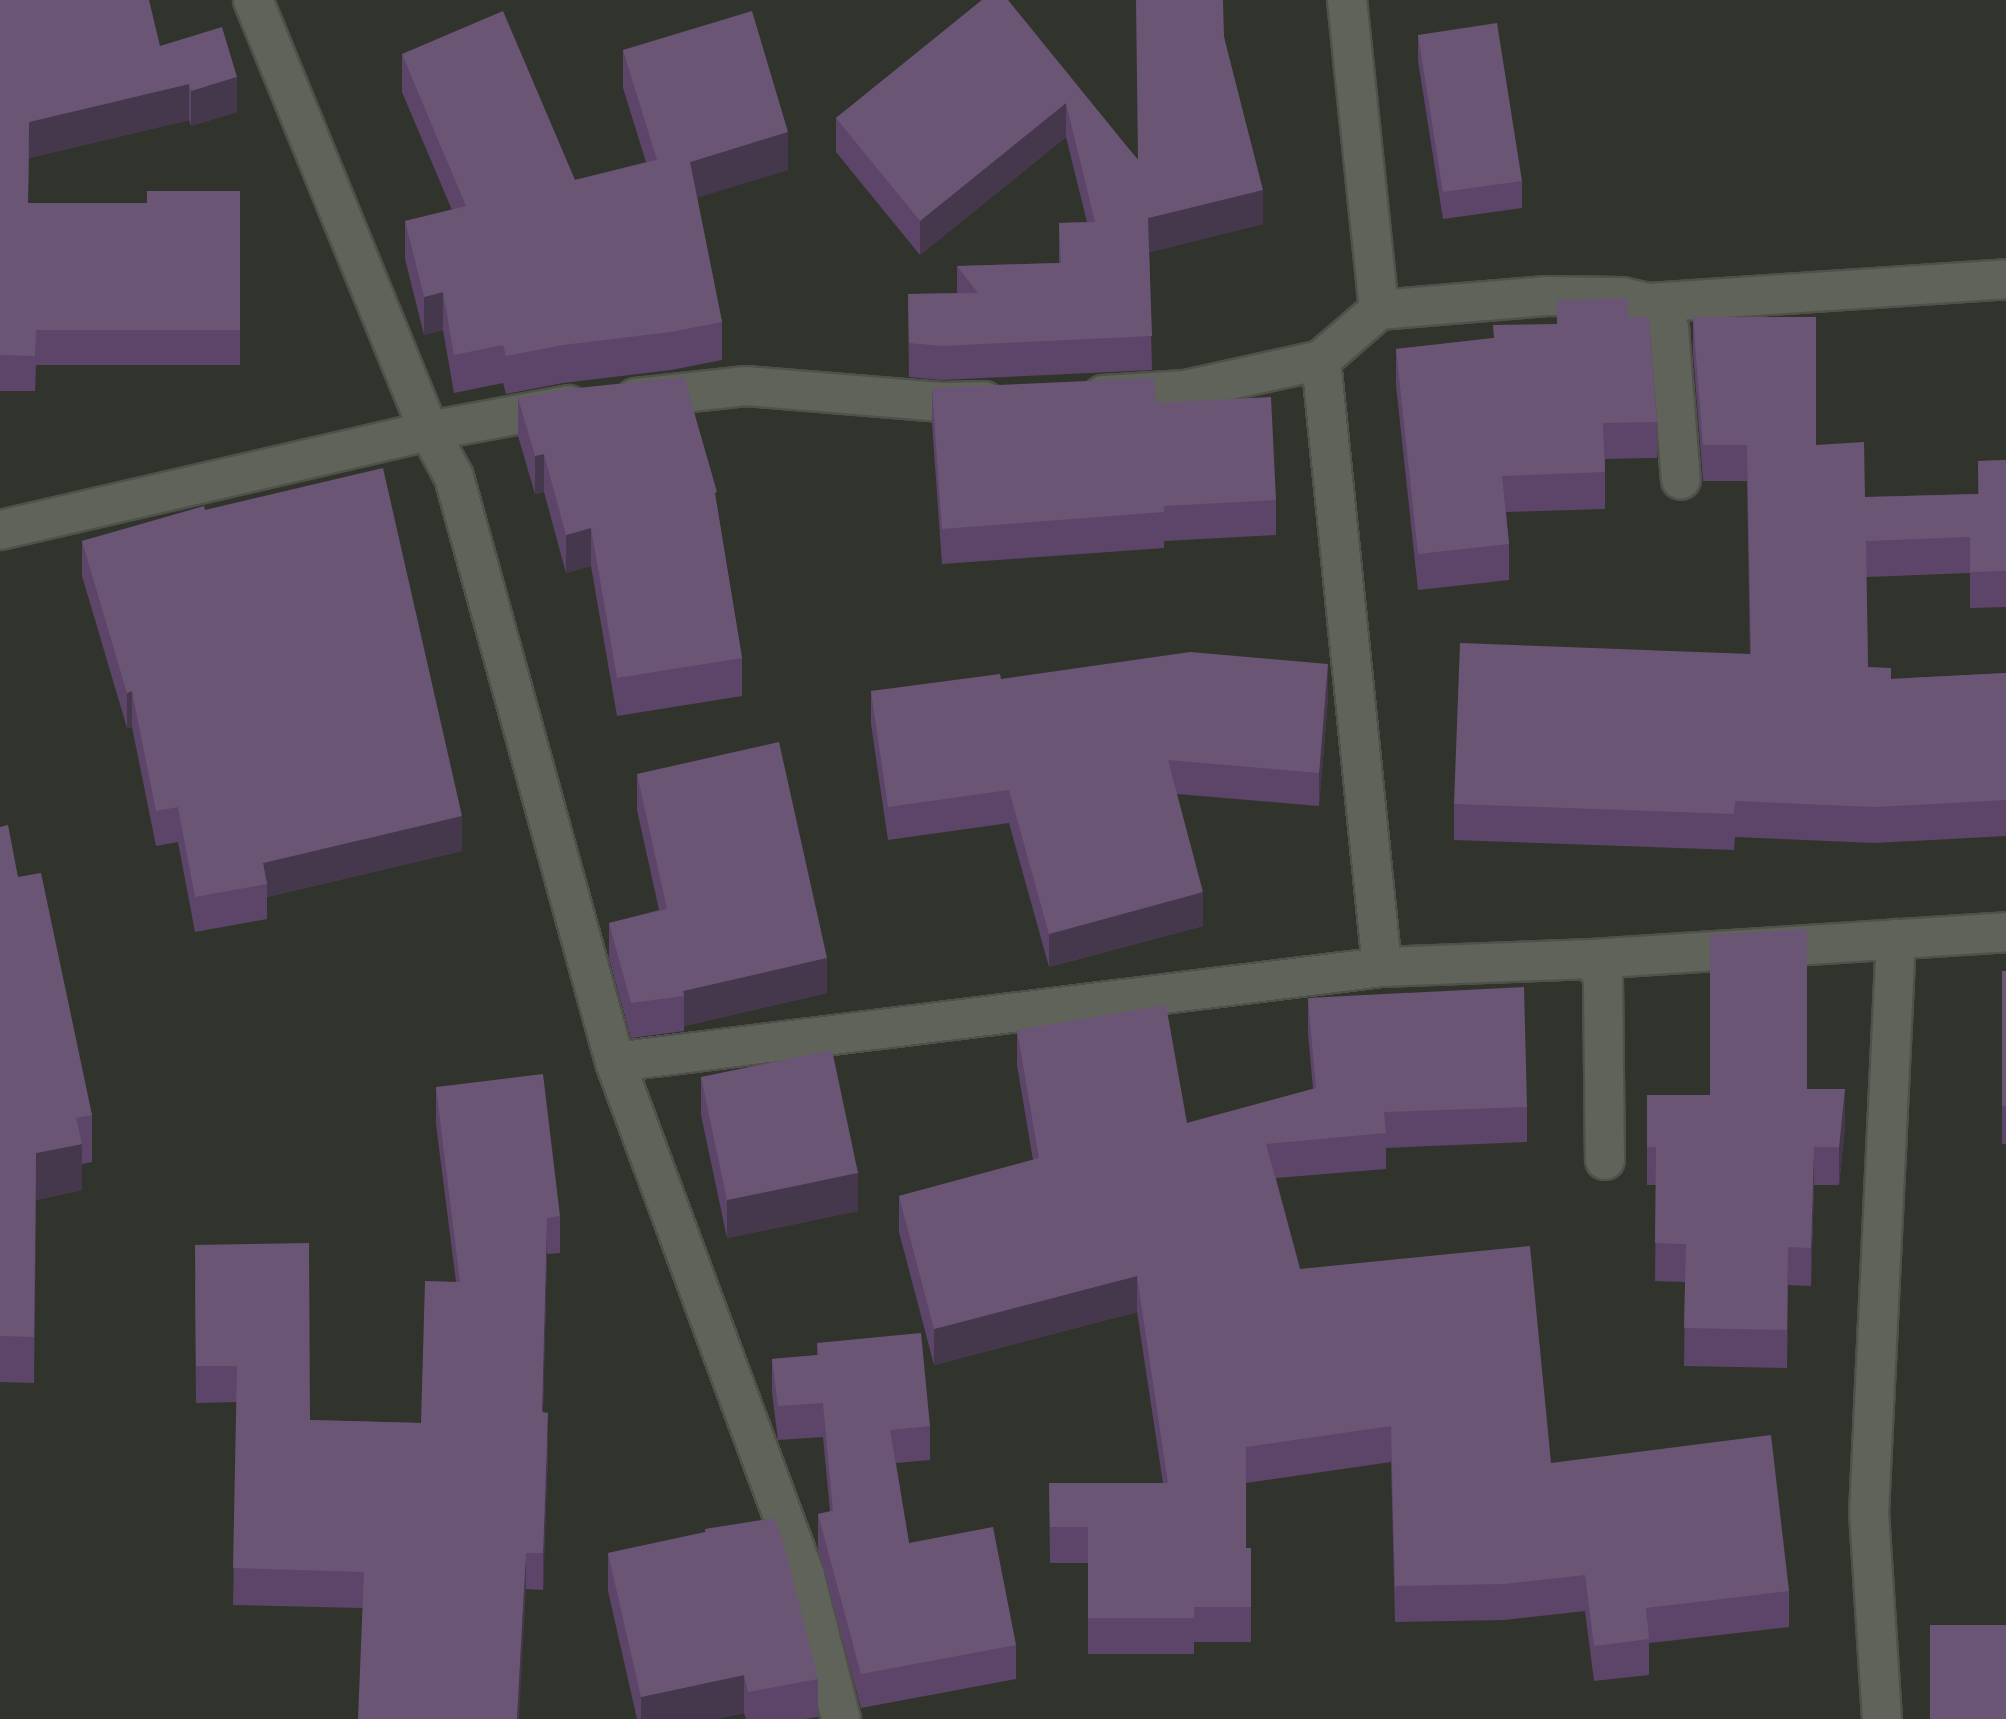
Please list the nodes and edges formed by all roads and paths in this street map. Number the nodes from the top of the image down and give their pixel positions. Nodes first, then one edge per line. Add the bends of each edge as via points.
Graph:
1 (253, 0) edge
2 (1347, 0) edge
3 (2006, 279) edge
4 (1649, 303) junction
5 (1378, 310) junction
6 (1321, 360) junction
7 (1074, 397) edge
8 (1019, 400) edge
9 (429, 431) junction
10 (1681, 480) dead end
11 (0, 530) edge
12 (2006, 932) edge
13 (1896, 939) junction
14 (1591, 959) junction
15 (1382, 967) junction
16 (615, 1062) junction
17 (1605, 1160) dead end
18 (841, 1719) edge
19 (1882, 1719) edge

1 - 9 street
2 - 5 street
3 - 4 street
4 - 5 street via 1622,296 1546,296
4 - 10 street via 1669,329
5 - 6 street
6 - 7 street via 1185,390
6 - 15 street
8 - 9 street via 941,402 746,386 565,405
9 - 11 street
9 - 16 street via 454,477
12 - 13 street
13 - 14 street
13 - 19 street via 1870,1513
14 - 15 street
14 - 17 street via 1603,975
15 - 16 street
16 - 18 street via 806,1576

